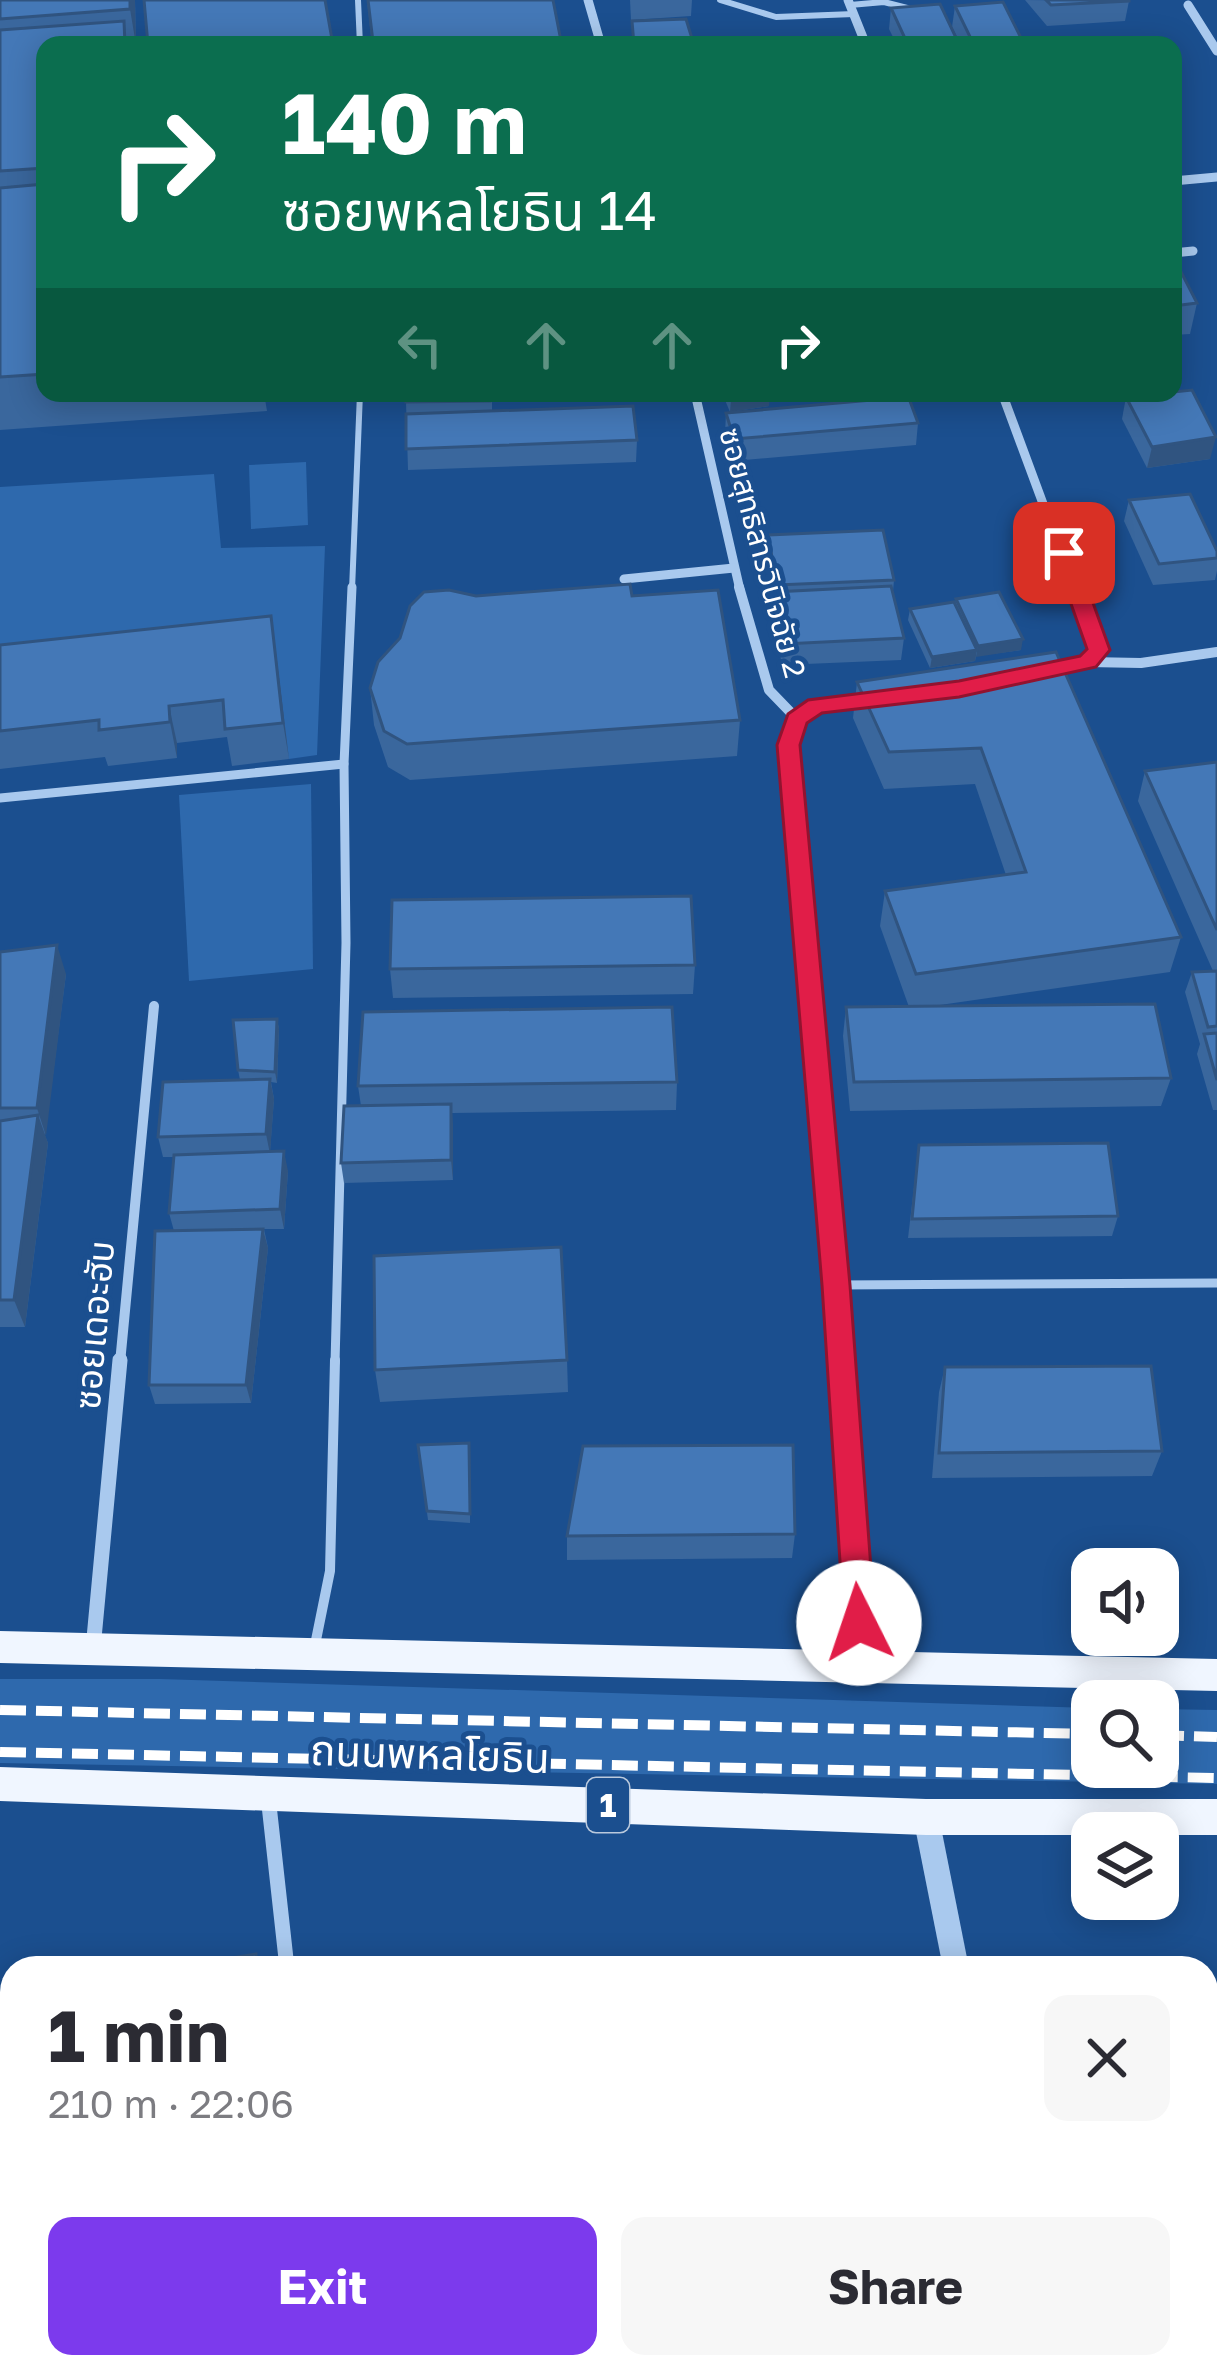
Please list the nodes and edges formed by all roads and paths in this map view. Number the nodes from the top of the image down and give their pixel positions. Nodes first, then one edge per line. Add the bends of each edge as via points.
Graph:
1 (358, 0) edge
2 (588, 0) edge
3 (720, 0) edge
4 (1188, 5) dead end
5 (850, 6) edge
6 (930, 10) edge
7 (360, 36) edge
8 (598, 36) edge
9 (862, 36) edge
10 (1217, 51) edge
11 (1217, 177) edge
12 (1182, 180) edge
13 (1193, 251) dead end
14 (1182, 252) edge
15 (360, 402) edge
16 (697, 402) edge
17 (1005, 402) edge
18 (734, 568) junction
19 (624, 579) edge
20 (1217, 652) edge
21 (1088, 662) junction
22 (1025, 677) edge
23 (892, 697) edge
24 (796, 719) junction
25 (344, 764) junction
26 (0, 798) edge
27 (154, 1006) dead end
28 (1217, 1283) edge
29 (836, 1285) junction
30 (0, 1648) edge
31 (93, 1650) junction
32 (311, 1655) junction
33 (862, 1668) junction
34 (1217, 1675) edge
35 (0, 1784) edge
36 (267, 1793) junction
37 (926, 1817) junction
38 (1217, 1817) edge
39 (285, 1956) edge
40 (954, 1956) edge

1 - 7 lane
2 - 8 street
3 - 5 lane via 776,17
4 - 10 street
5 - 6 lane
5 - 9 street
11 - 12 street
13 - 14 street
15 - 25 lane
16 - 18 street, ซอยสุทธิสารวินิจฉัย 2
17 - 21 street via 1095,633 1099,650
18 - 19 street
18 - 24 street, ซอยสุทธิสารวินิจฉัย 2 via 769,690
20 - 21 street
21 - 22 street
23 - 24 street via 816,706
24 - 29 street via 789,745
25 - 26 lane
25 - 32 lane via 330,1571
27 - 31 street, ซอยเดอะฮับ
28 - 29 lane
29 - 33 street
30 - 31 main road
31 - 32 main road
32 - 33 main road
33 - 34 main road
35 - 36 main road, ถนนพหลโยธิน / 1
36 - 37 main road, ถนนพหลโยธิน / 1
36 - 39 street
37 - 38 main road, ถนนพหลโยธิน / 1
37 - 40 street

